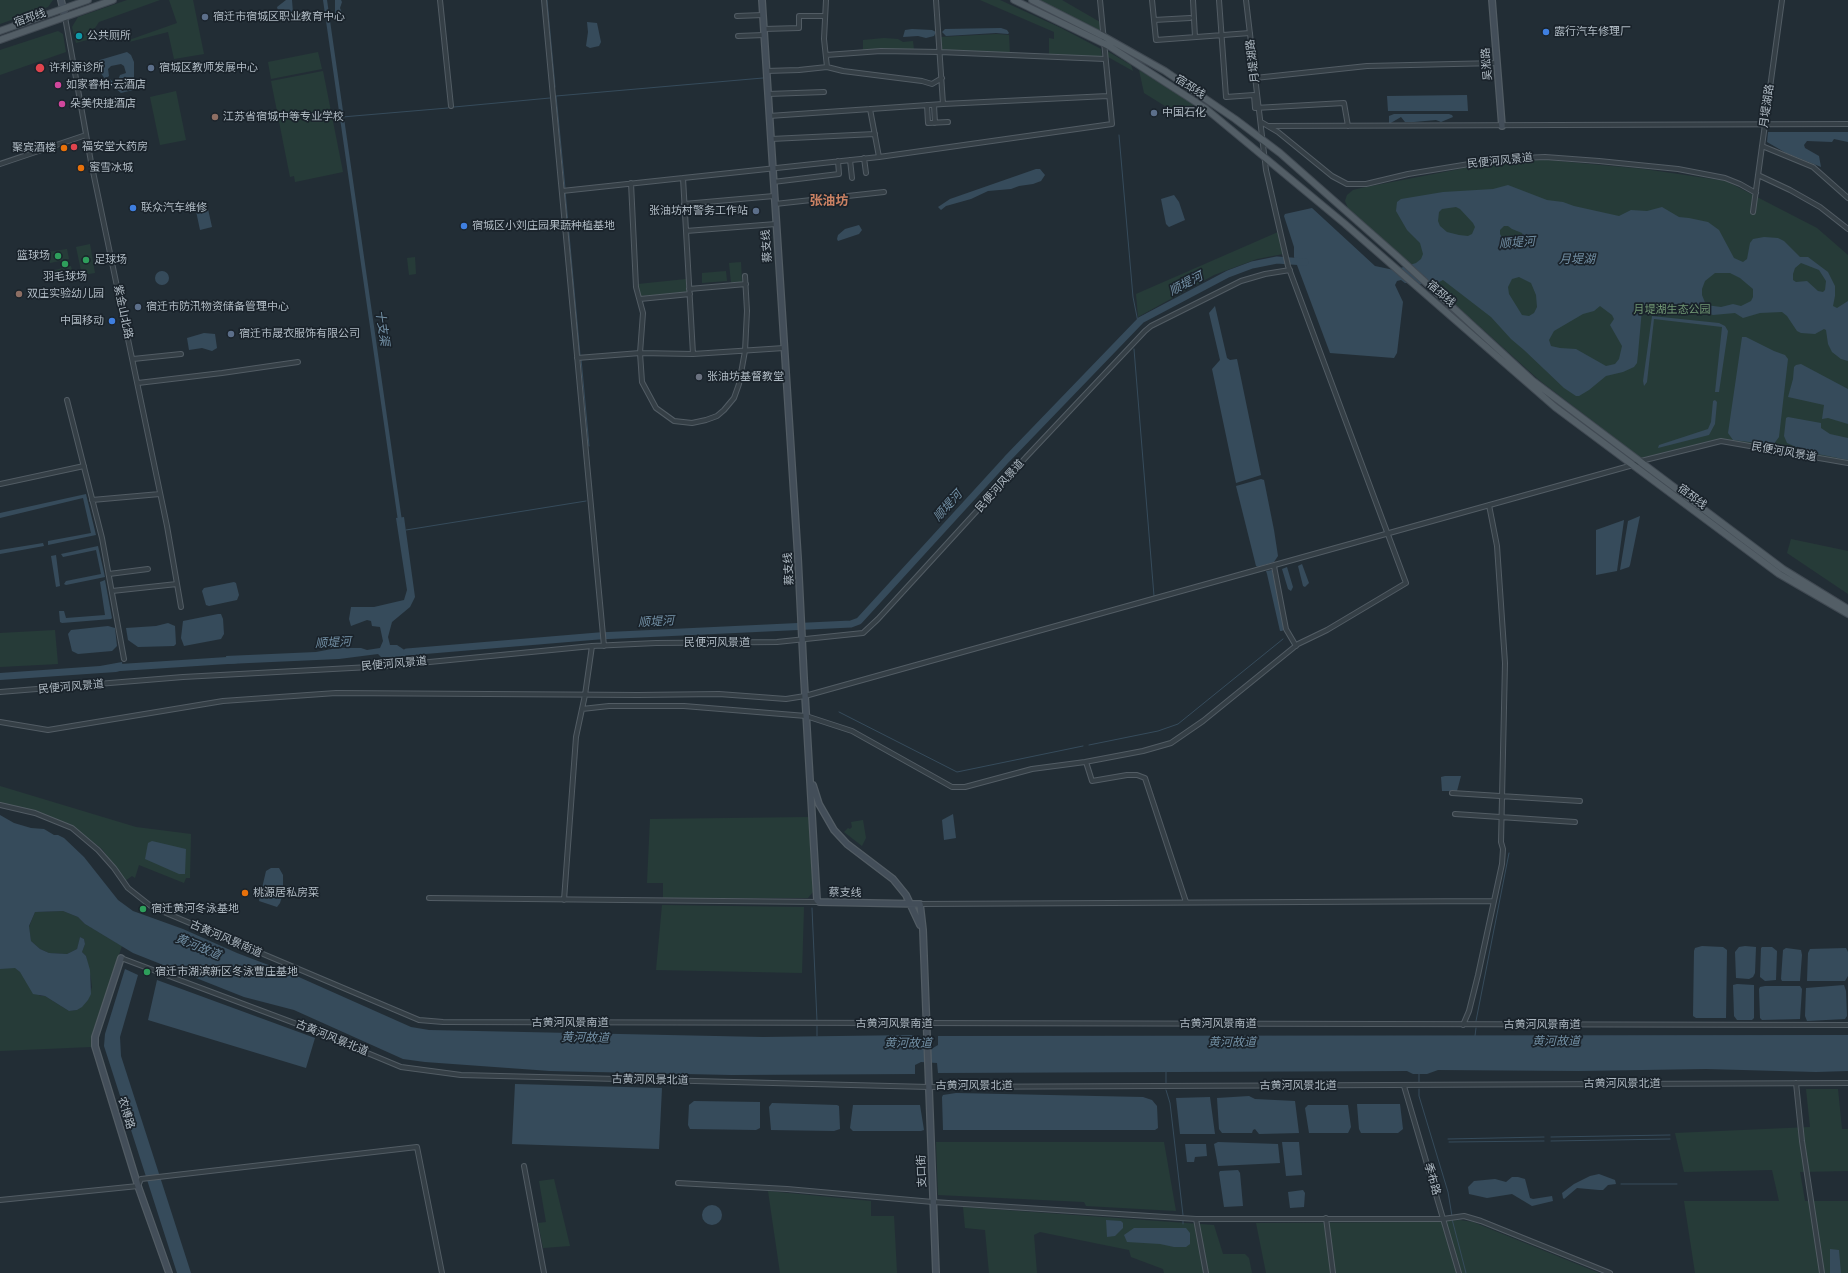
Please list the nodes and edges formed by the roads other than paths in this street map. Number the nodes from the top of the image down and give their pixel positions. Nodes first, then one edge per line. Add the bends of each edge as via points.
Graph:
1 (61, 0) edge
2 (88, 0) edge
3 (113, 0) edge
4 (440, 0) edge
5 (544, 0) edge
6 (762, 0) edge
7 (826, 0) edge
8 (936, 0) edge
9 (1014, 0) edge
10 (1032, 0) edge
11 (1100, 0) edge
12 (1152, 0) edge
13 (1193, 0) edge
14 (1219, 0) edge
15 (1246, 0) edge
16 (1492, 0) edge
17 (1782, 0) edge
18 (63, 9) junction
19 (762, 15) junction
20 (737, 16) dead end
21 (825, 16) junction
22 (65, 17) junction
23 (1190, 18) dead end
24 (1154, 20) junction
25 (0, 31) edge
26 (764, 32) junction
27 (1250, 33) junction
28 (1221, 35) junction
29 (738, 36) dead end
30 (1104, 36) junction
31 (1195, 37) junction
32 (0, 40) edge
33 (1104, 44) junction
34 (940, 52) junction
35 (826, 55) junction
36 (1105, 60) junction
37 (1497, 63) junction
38 (827, 67) junction
39 (766, 71) junction
40 (942, 78) junction
41 (1255, 78) junction
42 (824, 92) dead end
43 (768, 94) junction
44 (1108, 96) junction
45 (943, 104) junction
46 (927, 105) junction
47 (934, 105) junction
48 (451, 106) dead end
49 (1259, 108) junction
50 (870, 109) junction
51 (769, 116) junction
52 (948, 122) dead end
53 (1261, 122) junction
54 (935, 123) junction
55 (1848, 124) edge
56 (1764, 125) junction
57 (1268, 126) junction
58 (1348, 126) junction
59 (1502, 126) junction
60 (875, 134) junction
61 (86, 135) junction
62 (771, 139) junction
63 (1263, 141) junction
64 (1762, 146) junction
65 (879, 157) junction
66 (1265, 157) junction
67 (864, 158) junction
68 (850, 160) junction
69 (838, 161) junction
70 (0, 164) edge
71 (772, 168) junction
72 (866, 173) dead end
73 (1758, 175) junction
74 (683, 178) junction
75 (852, 178) dead end
76 (773, 182) junction
77 (631, 183) junction
78 (564, 190) junction
79 (884, 192) dead end
80 (1756, 193) junction
81 (774, 196) junction
82 (1848, 198) edge
83 (684, 204) junction
84 (775, 204) junction
85 (1753, 212) dead end
86 (776, 224) junction
87 (1848, 229) edge
88 (686, 231) junction
89 (1290, 270) junction
90 (745, 276) dead end
91 (746, 284) junction
92 (690, 289) junction
93 (690, 294) junction
94 (640, 298) junction
95 (784, 348) junction
96 (745, 351) junction
97 (640, 353) junction
98 (182, 354) dead end
99 (693, 354) junction
100 (579, 358) junction
101 (132, 359) junction
102 (298, 362) dead end
103 (138, 383) junction
104 (67, 400) dead end
105 (1641, 461) junction
106 (1848, 463) edge
107 (1633, 465) junction
108 (84, 466) junction
109 (0, 484) edge
110 (160, 494) junction
111 (92, 500) junction
112 (1489, 505) junction
113 (1388, 534) junction
114 (1274, 566) junction
115 (148, 569) dead end
116 (109, 574) junction
117 (177, 584) junction
118 (112, 591) junction
119 (181, 607) dead end
120 (1848, 609) edge
121 (1848, 614) edge
122 (802, 640) junction
123 (603, 643) junction
124 (592, 646) junction
125 (1296, 646) junction
126 (124, 659) dead end
127 (0, 692) edge
128 (585, 695) junction
129 (805, 696) junction
130 (582, 709) junction
131 (806, 716) junction
132 (0, 722) edge
133 (1086, 762) junction
134 (809, 771) junction
135 (1452, 793) dead end
136 (1502, 796) junction
137 (1580, 801) dead end
138 (0, 805) edge
139 (1455, 814) dead end
140 (1502, 817) junction
141 (1575, 822) dead end
142 (429, 898) dead end
143 (564, 900) junction
144 (1494, 901) junction
145 (819, 902) junction
146 (1186, 902) junction
147 (911, 904) junction
148 (920, 904) junction
149 (923, 937) junction
150 (121, 958) joint
151 (927, 1024) junction
152 (1463, 1025) junction
153 (1848, 1025) edge
154 (1796, 1083) junction
155 (1848, 1083) edge
156 (1404, 1086) junction
157 (929, 1087) junction
158 (524, 1166) dead end
159 (678, 1183) dead end
160 (138, 1186) junction
161 (0, 1200) edge
162 (934, 1202) junction
163 (1326, 1218) junction
164 (1196, 1219) junction
165 (1443, 1219) junction
166 (169, 1273) edge
167 (442, 1273) edge
168 (544, 1273) edge
169 (936, 1273) edge
170 (1206, 1273) edge
171 (1333, 1273) edge
172 (1459, 1273) edge
173 (1610, 1273) edge
174 (1822, 1273) edge

1 - 18 street
2 - 18 main road, 宿邳线
3 - 22 main road, 宿邳线
4 - 48 street
5 - 78 street
6 - 19 street, 蔡支线
7 - 21 street
8 - 34 street
9 - 33 main road, 宿邳线
10 - 30 main road, 宿邳线
11 - 30 street
12 - 24 street
13 - 31 street
14 - 28 street
15 - 27 street, 月堤湖路
16 - 37 street, 吴淞路
17 - 56 street, 月堤湖路
18 - 22 street
18 - 25 main road, 宿邳线
19 - 20 street
19 - 26 street, 蔡支线
21 - 26 street via 800,16 799,28
21 - 35 street
22 - 32 main road, 宿邳线
22 - 61 street, 紫金山北路
23 - 24 street
24 - 31 street via 1156,40
26 - 29 street
26 - 39 street, 蔡支线
27 - 28 street
27 - 41 street, 月堤湖路
28 - 31 street
28 - 49 street via 1226,97 1254,95 1256,108
30 - 33 street
30 - 63 main road, 宿邳线 via 1165,71
33 - 36 street
33 - 66 main road, 宿邳线 via 1205,108
34 - 35 street via 881,51
34 - 36 street
34 - 40 street
35 - 38 street
36 - 44 street
37 - 41 street via 1367,66
37 - 59 street, 吴淞路
38 - 39 street
38 - 40 street via 843,72 932,84
39 - 43 street, 蔡支线
40 - 45 street
41 - 49 street, 月堤湖路
42 - 43 street
43 - 51 street, 蔡支线
44 - 45 street
44 - 65 street via 1112,124
45 - 47 street
46 - 47 street
46 - 50 street
46 - 54 street via 928,124
47 - 54 street
49 - 53 street, 月堤湖路
49 - 58 street via 1341,103 1345,105
50 - 51 street
50 - 60 street
51 - 62 street, 蔡支线
52 - 54 street
53 - 57 street, 民便河风景道
53 - 63 street, 月堤湖路
55 - 56 street
56 - 59 street
56 - 64 street, 月堤湖路
57 - 58 street
57 - 80 street, 民便河风景道 via 1332,176 1347,184 1366,184 1408,174 1500,159 1545,157 1678,170 1725,178
58 - 59 street
60 - 62 street
60 - 65 street
61 - 70 street
61 - 101 street, 紫金山北路
62 - 71 street, 蔡支线
63 - 66 street, 月堤湖路
63 - 105 main road, 宿邳线 via 1406,265 1533,381
64 - 73 street, 月堤湖路
64 - 82 street via 1813,167
65 - 67 street
66 - 89 street, 月堤湖路 via 1271,196
66 - 107 main road, 宿邳线 via 1555,407
67 - 68 street
67 - 72 street
68 - 69 street
68 - 75 street
69 - 71 street
69 - 76 street via 839,174
71 - 74 street
71 - 76 street, 蔡支线
73 - 80 street, 月堤湖路
73 - 87 street via 1820,207
74 - 77 street
74 - 83 street
76 - 81 street, 蔡支线
77 - 78 street
77 - 94 street via 636,287
78 - 100 street
79 - 84 street
80 - 85 street, 月堤湖路
81 - 83 street
81 - 84 street, 蔡支线
83 - 88 street
84 - 86 street, 蔡支线
86 - 88 street
86 - 95 street, 蔡支线
88 - 92 street
89 - 113 street, 月堤湖路
89 - 122 street, 民便河风景道 via 1241,281 1151,326 1028,455 866,632
90 - 91 street
91 - 92 street
91 - 96 street
92 - 93 street
93 - 94 street
93 - 99 street
94 - 97 street
95 - 96 street
95 - 122 street, 蔡支线
96 - 97 street via 734,398 717,416 692,423 674,421 656,408 642,382
96 - 99 street
97 - 99 street
97 - 100 street
98 - 101 street
100 - 123 street
101 - 103 street, 紫金山北路
102 - 103 street
103 - 110 street, 紫金山北路
104 - 108 street
105 - 106 street, 民便河风景道 via 1720,441
105 - 107 street
105 - 120 main road, 宿邳线 via 1783,569
107 - 112 street
107 - 121 main road, 宿邳线 via 1779,574
108 - 109 street
108 - 111 street
110 - 111 street
110 - 117 street, 紫金山北路
111 - 116 street
112 - 113 street
112 - 136 street via 1497,546 1505,663
113 - 114 street
113 - 125 street, 月堤湖路 via 1406,584
114 - 125 street via 1286,629
114 - 129 street
115 - 116 street
116 - 118 street
117 - 118 street
117 - 119 street, 紫金山北路
118 - 126 street
122 - 123 street, 民便河风景道
122 - 129 street, 蔡支线
123 - 124 street, 民便河风景道
124 - 127 street, 民便河风景道 via 389,666 183,677
124 - 128 street
125 - 133 street via 1203,722 1172,743
128 - 129 street via 719,694 786,699
128 - 130 street
128 - 132 street via 336,692 223,701 48,730
129 - 131 street, 蔡支线
130 - 131 street via 609,706 684,706
130 - 143 street via 576,737
131 - 133 street via 852,730 952,787 965,787 1032,769
131 - 134 street, 蔡支线
133 - 146 street via 1092,782 1126,775 1141,775 1145,778
134 - 145 street, 蔡支线
134 - 147 street via 819,804 834,830 847,844 893,879
135 - 136 street
136 - 137 street
136 - 140 street
138 - 151 street, 古黄河风景南道 via 35,813 72,828 98,850 128,888 152,907 420,1020
139 - 140 street
140 - 141 street
140 - 144 street via 1502,864
142 - 143 street
143 - 145 street
144 - 146 street
144 - 152 street via 1469,1011
145 - 147 street, 蔡支线
146 - 148 street
147 - 148 street, 蔡支线
147 - 149 street
148 - 149 street
149 - 151 street
150 - 157 street, 古黄河风景北道 via 305,1027 401,1067 460,1075
150 - 160 street, 农博路 via 95,1037 95,1046
151 - 152 street, 古黄河风景南道
151 - 157 street, 支口街
152 - 153 street, 古黄河风景南道
154 - 155 street, 古黄河风景北道
154 - 156 street, 古黄河风景北道
154 - 174 street
156 - 157 street, 古黄河风景北道
156 - 165 street, 季布路
157 - 162 street, 支口街
158 - 168 street
159 - 162 street via 787,1189
160 - 161 street
160 - 166 street, 农博路
160 - 167 street via 141,1178 417,1147
162 - 164 street
162 - 169 street, 支口街
163 - 164 street
163 - 165 street
163 - 171 street
164 - 170 street
165 - 172 street, 季布路
165 - 173 street via 1464,1216 1481,1221

